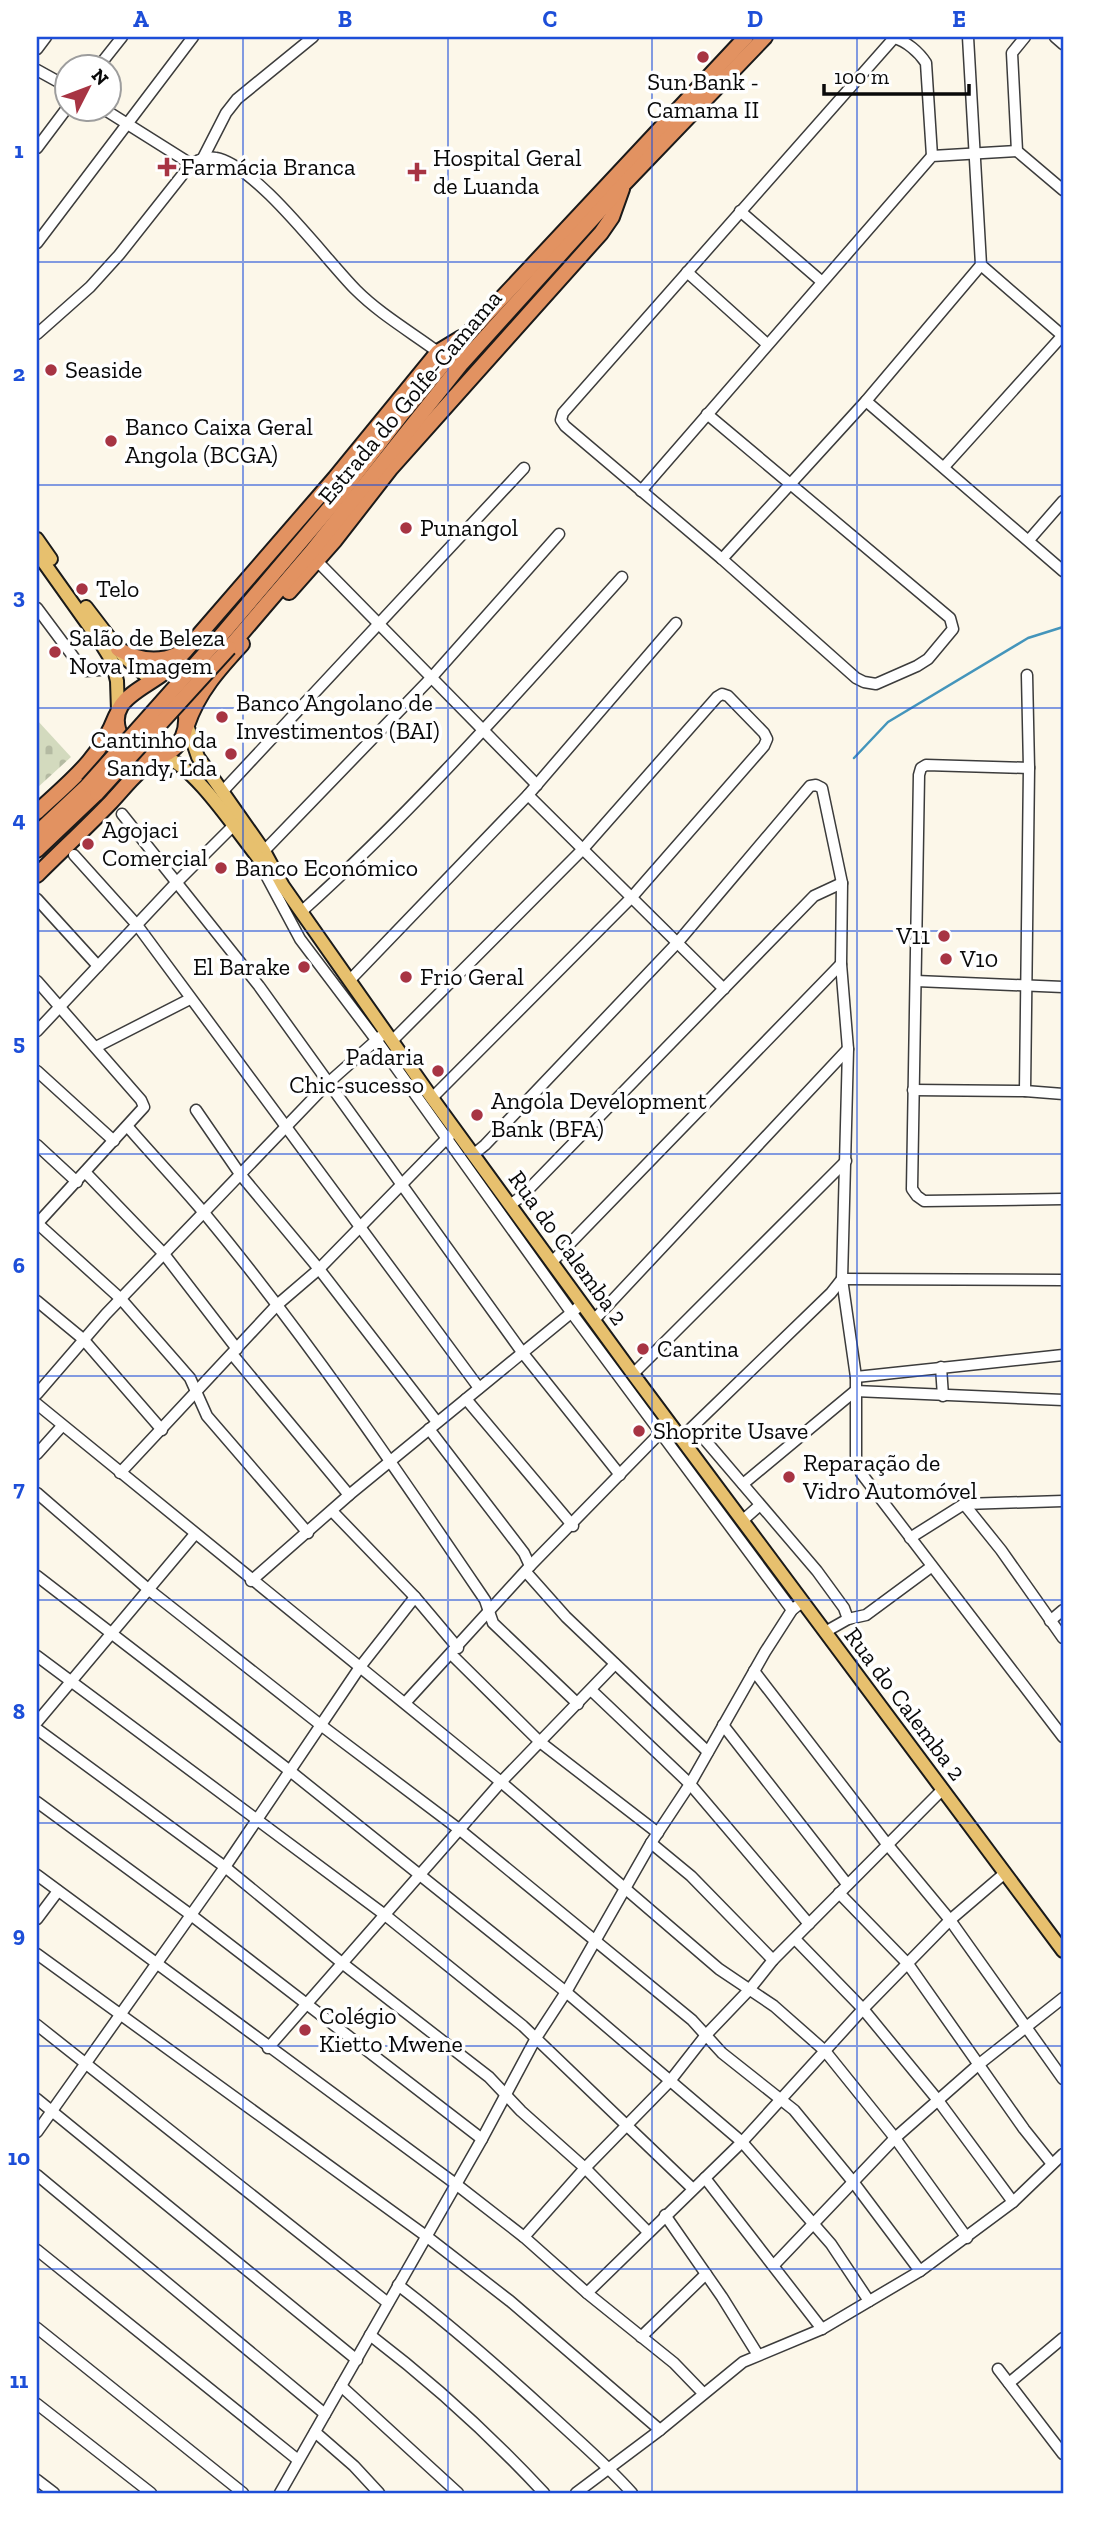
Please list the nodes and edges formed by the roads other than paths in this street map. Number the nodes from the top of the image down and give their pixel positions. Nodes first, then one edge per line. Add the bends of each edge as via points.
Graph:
1 (46, 37) edge
2 (122, 37) edge
3 (193, 37) edge
4 (313, 37) edge
5 (746, 37) edge
6 (765, 37) edge
7 (968, 37) edge
8 (1024, 37) edge
9 (1055, 37) edge
10 (1063, 44) edge
11 (37, 49) edge
12 (110, 52) edge
13 (56, 122) edge
14 (122, 122) edge
15 (127, 125) junction
16 (37, 148) edge
17 (1017, 151) junction
18 (976, 153) junction
19 (932, 156) junction
20 (203, 158) junction
21 (191, 164) junction
22 (622, 186) junction
23 (1063, 190) edge
24 (740, 211) junction
25 (37, 243) edge
26 (981, 265) junction
27 (687, 272) junction
28 (821, 281) junction
29 (471, 331) junction
30 (37, 334) edge
31 (1063, 335) edge
32 (767, 344) junction
33 (434, 349) junction
34 (866, 401) junction
35 (707, 414) junction
36 (944, 467) junction
37 (524, 468) dead end
38 (791, 484) junction
39 (641, 491) junction
40 (1063, 501) edge
41 (559, 534) dead end
42 (37, 539) edge
43 (1029, 540) junction
44 (37, 553) edge
45 (722, 559) junction
46 (317, 561) junction
47 (1063, 571) edge
48 (622, 577) dead end
49 (37, 608) edge
50 (676, 623) dead end
51 (380, 624) junction
52 (224, 643) junction
53 (118, 649) junction
54 (186, 650) junction
55 (114, 669) junction
56 (1027, 675) dead end
57 (432, 677) junction
58 (151, 680) junction
59 (169, 691) dead end
60 (181, 703) dead end
61 (118, 711) junction
62 (187, 725) junction
63 (484, 730) junction
64 (123, 741) dead end
65 (135, 753) dead end
66 (163, 756) junction
67 (1029, 768) junction
68 (537, 785) junction
69 (92, 789) junction
70 (222, 792) junction
71 (528, 795) junction
72 (37, 812) edge
73 (122, 814) dead end
74 (233, 826) junction
75 (37, 833) edge
76 (583, 849) junction
77 (37, 850) edge
78 (260, 853) junction
79 (74, 855) dead end
80 (37, 874) edge
81 (176, 883) junction
82 (842, 883) junction
83 (632, 897) junction
84 (37, 899) edge
85 (301, 912) junction
86 (137, 925) junction
87 (678, 942) junction
88 (841, 964) junction
89 (98, 965) junction
90 (350, 980) junction
91 (37, 981) edge
92 (916, 981) junction
93 (1025, 986) junction
94 (1063, 987) edge
95 (724, 989) junction
96 (190, 999) junction
97 (61, 1006) junction
98 (37, 1031) edge
99 (390, 1035) junction
100 (376, 1041) junction
101 (96, 1047) junction
102 (848, 1049) junction
103 (37, 1071) edge
104 (328, 1083) junction
105 (914, 1090) junction
106 (1025, 1091) junction
107 (1063, 1094) edge
108 (432, 1098) junction
109 (196, 1110) dead end
110 (128, 1127) junction
111 (286, 1128) junction
112 (451, 1134) junction
113 (114, 1141) junction
114 (37, 1145) edge
115 (474, 1154) junction
116 (846, 1161) junction
117 (85, 1172) junction
118 (240, 1174) junction
119 (77, 1182) junction
120 (401, 1185) junction
121 (1063, 1199) edge
122 (510, 1205) junction
123 (204, 1213) junction
124 (37, 1223) edge
125 (360, 1227) junction
126 (164, 1254) junction
127 (552, 1262) junction
128 (319, 1269) junction
129 (842, 1279) junction
130 (1063, 1280) edge
131 (121, 1299) junction
132 (37, 1301) edge
133 (582, 1304) junction
134 (277, 1305) junction
135 (571, 1312) junction
136 (594, 1320) junction
137 (83, 1339) junction
138 (235, 1351) junction
139 (523, 1352) junction
140 (1063, 1355) edge
141 (941, 1367) junction
142 (633, 1374) junction
143 (856, 1377) junction
144 (479, 1388) junction
145 (855, 1391) junction
146 (196, 1393) junction
147 (37, 1394) edge
148 (943, 1396) junction
149 (466, 1399) junction
150 (1063, 1399) edge
151 (37, 1404) edge
152 (670, 1423) junction
153 (433, 1425) junction
154 (62, 1426) junction
155 (694, 1427) junction
156 (162, 1430) junction
157 (660, 1433) junction
158 (681, 1438) junction
159 (37, 1454) edge
160 (391, 1461) junction
161 (120, 1473) junction
162 (620, 1475) junction
163 (743, 1484) junction
164 (37, 1493) edge
165 (349, 1495) junction
166 (1063, 1501) edge
167 (964, 1504) junction
168 (760, 1505) junction
169 (332, 1511) junction
170 (743, 1521) junction
171 (572, 1526) junction
172 (308, 1533) junction
173 (195, 1534) junction
174 (910, 1538) junction
175 (931, 1567) junction
176 (528, 1569) junction
177 (37, 1576) edge
178 (251, 1581) junction
179 (148, 1589) junction
180 (415, 1597) junction
181 (797, 1606) junction
182 (489, 1610) junction
183 (1063, 1610) edge
184 (848, 1619) junction
185 (1050, 1620) junction
186 (825, 1632) junction
187 (112, 1636) junction
188 (1063, 1638) edge
189 (455, 1651) junction
190 (37, 1656) edge
191 (615, 1664) junction
192 (360, 1667) junction
193 (754, 1671) junction
194 (72, 1682) junction
195 (591, 1690) junction
196 (405, 1703) junction
197 (578, 1704) junction
198 (37, 1723) edge
199 (723, 1725) junction
200 (322, 1726) junction
201 (37, 1729) edge
202 (1063, 1737) edge
203 (540, 1742) junction
204 (708, 1752) junction
205 (290, 1771) junction
206 (501, 1783) junction
207 (690, 1784) junction
208 (943, 1789) junction
209 (37, 1802) edge
210 (257, 1818) junction
211 (460, 1830) junction
212 (658, 1833) junction
213 (651, 1843) junction
214 (887, 1844) junction
215 (225, 1867) junction
216 (1005, 1872) junction
217 (37, 1875) edge
218 (419, 1875) junction
219 (847, 1884) junction
220 (624, 1888) junction
221 (58, 1891) junction
222 (839, 1893) junction
223 (191, 1915) junction
224 (385, 1915) junction
225 (37, 1919) edge
226 (950, 1920) junction
227 (808, 1924) junction
228 (794, 1939) junction
229 (594, 1942) junction
230 (1063, 1951) edge
231 (37, 1954) edge
232 (773, 1960) junction
233 (342, 1964) junction
234 (908, 1964) junction
235 (156, 1965) junction
236 (749, 1990) junction
237 (566, 1992) junction
238 (1063, 1998) edge
239 (306, 2004) junction
240 (863, 2009) junction
241 (119, 2015) junction
242 (37, 2025) edge
243 (1026, 2027) junction
244 (706, 2035) junction
245 (536, 2038) junction
246 (268, 2048) junction
247 (825, 2051) junction
248 (86, 2061) junction
249 (978, 2065) junction
250 (1063, 2079) edge
251 (670, 2081) junction
252 (506, 2094) junction
253 (37, 2099) edge
254 (780, 2099) junction
255 (937, 2099) junction
256 (52, 2110) junction
257 (627, 2126) junction
258 (37, 2132) edge
259 (895, 2138) junction
260 (482, 2139) junction
261 (741, 2141) junction
262 (1063, 2154) edge
263 (1052, 2164) junction
264 (585, 2168) junction
265 (37, 2175) edge
266 (705, 2178) junction
267 (854, 2183) junction
268 (457, 2185) junction
269 (693, 2189) junction
270 (1013, 2202) junction
271 (665, 2215) junction
272 (815, 2225) junction
273 (648, 2232) junction
274 (426, 2236) junction
275 (524, 2237) junction
276 (967, 2238) junction
277 (37, 2250) edge
278 (774, 2265) junction
279 (920, 2271) junction
280 (706, 2274) junction
281 (398, 2285) junction
282 (587, 2293) junction
283 (869, 2301) junction
284 (388, 2303) junction
285 (37, 2328) edge
286 (822, 2329) junction
287 (370, 2335) junction
288 (641, 2337) junction
289 (1063, 2338) edge
290 (758, 2355) junction
291 (357, 2360) junction
292 (998, 2369) dead end
293 (1009, 2383) junction
294 (341, 2386) junction
295 (703, 2393) junction
296 (37, 2404) edge
297 (325, 2414) junction
298 (660, 2430) junction
299 (315, 2432) junction
300 (1063, 2454) edge
301 (298, 2460) junction
302 (610, 2468) junction
303 (37, 2480) edge
304 (54, 2493) edge
305 (151, 2493) edge
306 (243, 2493) edge
307 (280, 2493) edge
308 (379, 2493) edge
309 (458, 2493) edge
310 (544, 2493) edge
311 (576, 2493) edge
312 (632, 2493) edge

1 - 11 street
2 - 12 street
3 - 15 street
4 - 20 street via 237,99
5 - 29 highway, Estrada do Golfe-Camama
6 - 22 highway, Estrada do Golfe-Camama
7 - 18 street
8 - 17 street via 1012,53
9 - 10 street
13 - 16 street
14 - 15 street
15 - 21 street
15 - 25 street
17 - 18 street
17 - 23 street
18 - 19 street
18 - 26 street
19 - 24 street via 926,63 894,38
19 - 28 street
20 - 21 street
20 - 33 street via 229,163 255,182 368,302
21 - 30 street via 119,255
22 - 46 highway via 619,202 601,233 391,468
22 - 52 highway, Estrada do Golfe-Camama via 462,363 312,551
24 - 27 street
24 - 28 street
26 - 31 street
26 - 34 street
27 - 32 street
27 - 39 street via 561,420
28 - 32 street
29 - 33 highway
29 - 52 highway, Estrada do Golfe-Camama
31 - 36 street
32 - 35 street
33 - 54 highway via 335,478
34 - 36 street
34 - 38 street
35 - 38 street
35 - 39 street
36 - 43 street
37 - 51 street
38 - 45 street
38 - 45 street via 950,618 953,629 929,659 876,684 864,682
39 - 45 street
40 - 43 street
41 - 57 street
42 - 53 main road
43 - 47 street
44 - 55 main road via 99,640
46 - 51 street
46 - 62 highway via 204,688
48 - 63 street
49 - 55 street via 80,667 86,671
50 - 68 street
51 - 57 street
51 - 70 street
52 - 69 highway, Estrada do Golfe-Camama, bridge
53 - 54 highway via 152,661
53 - 58 main road
54 - 58 highway
55 - 61 main road
56 - 67 street
57 - 63 street
57 - 78 street
58 - 59 highway
58 - 61 highway via 128,696
60 - 62 highway
61 - 64 highway
61 - 72 highway via 91,762
62 - 66 highway via 180,743
62 - 70 main road via 198,757
63 - 68 street
63 - 85 street
65 - 66 highway
66 - 74 main road via 183,766
66 - 80 highway via 135,775
67 - 92 street via 921,768
67 - 93 street
68 - 71 street
69 - 75 highway
69 - 77 highway
70 - 78 main road
71 - 76 street
71 - 90 street
73 - 81 street
74 - 78 main road
74 - 81 street
76 - 83 street
76 - 83 street via 717,697 728,696 764,733 764,746
76 - 99 street
78 - 85 main road, Rua do Calemba 2
78 - 100 street via 300,939
79 - 86 street
81 - 86 street
81 - 104 street via 259,986
82 - 87 street via 825,795 816,785 810,786
82 - 88 street
82 - 95 street via 814,896
83 - 87 street
83 - 108 street
84 - 89 street
85 - 90 main road, Rua do Calemba 2
86 - 89 street
86 - 96 street
87 - 95 street
87 - 115 street
88 - 102 street
88 - 127 street
89 - 97 street
90 - 99 main road, Rua do Calemba 2
91 - 97 street
92 - 93 street
92 - 105 street
93 - 94 street
93 - 106 street
95 - 122 street
96 - 101 street
96 - 111 street
97 - 98 street
97 - 101 street
99 - 100 street
99 - 108 main road, Rua do Calemba 2
100 - 104 street
100 - 112 street
101 - 110 street via 144,1107
102 - 116 street
102 - 136 street
103 - 113 street
104 - 111 street
104 - 120 street
105 - 106 street
105 - 121 street via 912,1189 916,1196 924,1201
106 - 107 street
108 - 112 main road, Rua do Calemba 2
109 - 118 street
110 - 113 street
110 - 123 street
111 - 118 street
111 - 125 street
112 - 115 main road, Rua do Calemba 2
112 - 120 street
112 - 135 street
113 - 117 street
114 - 119 street
115 - 122 main road, Rua do Calemba 2
116 - 129 street
116 - 142 street
117 - 119 street
117 - 126 street
118 - 123 street
118 - 128 street
119 - 124 street
120 - 125 street
120 - 139 street
122 - 127 main road, Rua do Calemba 2
123 - 126 street
123 - 134 street
124 - 131 street
125 - 128 street
125 - 144 street
126 - 131 street
126 - 138 street
127 - 133 main road, Rua do Calemba 2
128 - 134 street
128 - 153 street
129 - 130 street
129 - 143 street
129 - 155 street
131 - 137 street
131 - 146 street via 190,1378
132 - 137 street
133 - 135 street
133 - 136 main road, Rua do Calemba 2
134 - 138 street
134 - 160 street
135 - 139 street
135 - 157 street
136 - 142 main road, Rua do Calemba 2
137 - 147 street
137 - 156 street
138 - 146 street
138 - 165 street
139 - 144 street
139 - 162 street
140 - 141 street
141 - 143 street
141 - 148 street
142 - 152 main road, Rua do Calemba 2
143 - 145 street
144 - 149 street
145 - 148 street
145 - 163 street
145 - 174 street via 860,1473
146 - 156 street
146 - 172 street via 207,1416
148 - 150 street
149 - 153 street
149 - 171 street
151 - 154 street
152 - 157 street
152 - 158 main road, Rua do Calemba 2
153 - 160 street
153 - 176 street via 524,1553
154 - 159 street
154 - 161 street
155 - 158 street
155 - 163 street
156 - 161 street
157 - 162 street
157 - 181 street
158 - 170 main road, Rua do Calemba 2
160 - 165 street
160 - 182 street
161 - 173 street
162 - 171 street
163 - 168 street
164 - 179 street
165 - 169 street
166 - 167 street
167 - 174 street
167 - 185 street
168 - 170 street
168 - 184 street via 817,1572
169 - 172 street
169 - 180 street
170 - 181 main road, Rua do Calemba 2
171 - 176 street
172 - 178 street
173 - 178 street
173 - 179 street
174 - 175 street
175 - 184 street via 866,1615
175 - 202 street
176 - 182 street
176 - 191 street via 566,1618
177 - 187 street
178 - 192 street
179 - 187 street
179 - 200 street
180 - 189 street
180 - 192 street
181 - 186 main road, Rua do Calemba 2
181 - 193 street
182 - 189 street
182 - 197 street via 493,1623
183 - 185 street
184 - 186 street
185 - 188 street
186 - 208 main road, Rua do Calemba 2
187 - 194 street
187 - 205 street
189 - 196 street
189 - 203 street
190 - 194 street
191 - 195 street
191 - 204 street
192 - 196 street
192 - 200 street
193 - 199 street
193 - 214 street
194 - 198 street
194 - 210 street
195 - 197 street
195 - 207 street
196 - 206 street
197 - 203 street
199 - 204 street
199 - 219 street
200 - 205 street
200 - 211 street
201 - 215 street
203 - 206 street
203 - 212 street
204 - 207 street
205 - 210 street
205 - 218 street
206 - 211 street
206 - 220 street
207 - 212 street
207 - 227 street
208 - 214 street
208 - 216 main road, Rua do Calemba 2
209 - 223 street
210 - 215 street
210 - 224 street
211 - 218 street
211 - 229 street
212 - 213 street
213 - 220 street
213 - 232 street via 691,1876
214 - 219 street
214 - 226 street
215 - 223 street
215 - 233 street
216 - 226 street
216 - 230 main road, Rua do Calemba 2
217 - 221 street
218 - 224 street
218 - 237 street
219 - 222 street
220 - 229 street
220 - 236 street
221 - 225 street
221 - 235 street
222 - 227 street
222 - 234 street
223 - 235 street
223 - 239 street
224 - 233 street
224 - 245 street
226 - 234 street
226 - 243 street
227 - 228 street
228 - 232 street
228 - 240 street
229 - 237 street
229 - 244 street
231 - 241 street
232 - 236 street
233 - 239 street
233 - 252 street
234 - 240 street
234 - 249 street
235 - 241 street
235 - 246 street
236 - 244 street
236 - 247 street
237 - 245 street
237 - 251 street
238 - 243 street
239 - 246 street
239 - 260 street
240 - 247 street
240 - 255 street
241 - 248 street
241 - 274 street
242 - 248 street
243 - 249 street
243 - 250 street
244 - 251 street
244 - 254 street
245 - 252 street
245 - 257 street
246 - 268 street
247 - 254 street
247 - 259 street
248 - 256 street
248 - 284 street
249 - 255 street
249 - 263 street
251 - 257 street
251 - 261 street
252 - 260 street
252 - 264 street
253 - 256 street
254 - 261 street
254 - 267 street
255 - 259 street
255 - 270 street
256 - 258 street
256 - 291 street
257 - 264 street
257 - 269 street
259 - 267 street
259 - 276 street
260 - 268 street
261 - 266 street
261 - 272 street
262 - 263 street
263 - 270 street
264 - 273 street
264 - 275 street
265 - 297 street
266 - 269 street
266 - 278 street
267 - 272 street
267 - 279 street
268 - 274 street
268 - 275 street
269 - 271 street
270 - 276 street
271 - 273 street
271 - 280 street
272 - 278 street
272 - 283 street
273 - 282 street
274 - 281 street
274 - 298 street via 510,2301
275 - 282 street
276 - 279 street
277 - 301 street
278 - 286 street
279 - 283 street
280 - 288 street
280 - 290 street
281 - 284 street
281 - 302 street
282 - 288 street
283 - 286 street
284 - 287 street
285 - 306 street
286 - 290 street
287 - 291 street
287 - 310 street via 422,2374
288 - 295 street
289 - 293 street
290 - 295 street
291 - 294 street
292 - 293 street
293 - 300 street
294 - 297 street
294 - 309 street
295 - 298 street
296 - 305 street
297 - 299 street
298 - 302 street
299 - 301 street
299 - 308 street
301 - 307 street
302 - 311 street
302 - 312 street
303 - 304 street

